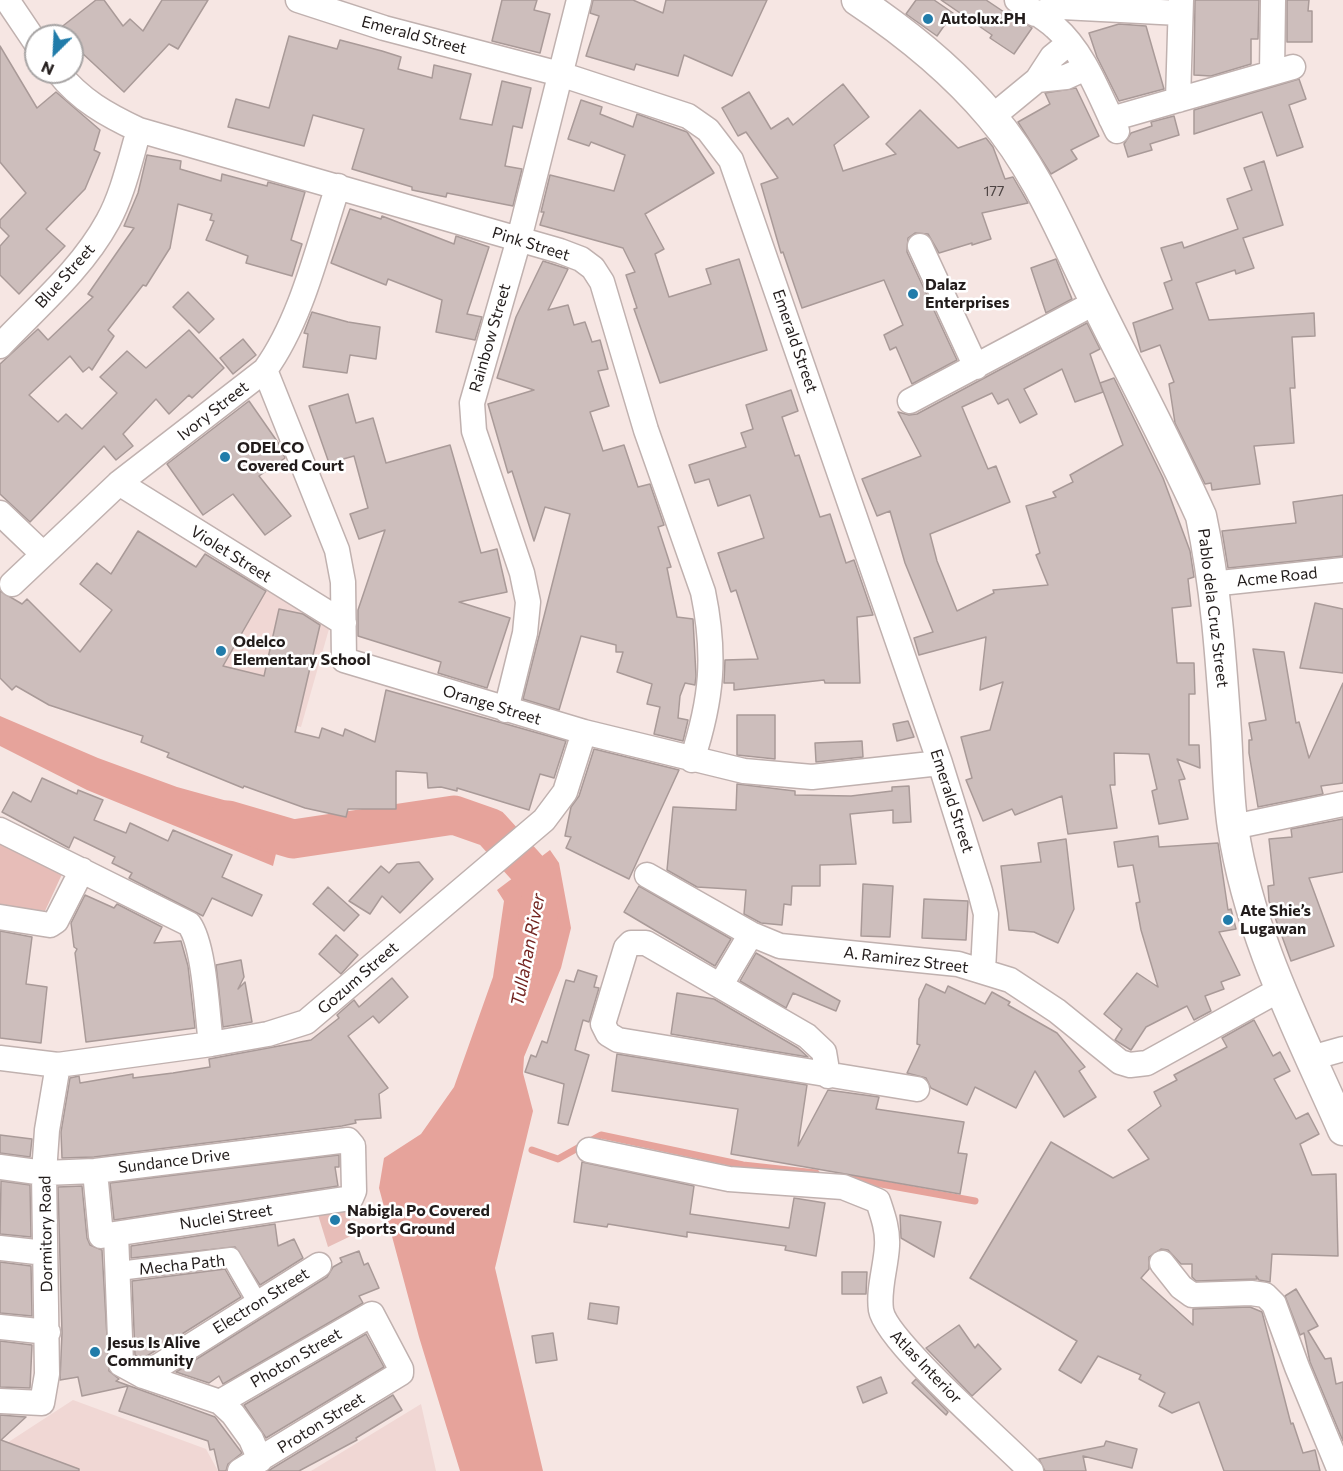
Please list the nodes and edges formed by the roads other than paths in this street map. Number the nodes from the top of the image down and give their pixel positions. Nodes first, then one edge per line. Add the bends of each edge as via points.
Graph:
1 (7, 0) edge
2 (298, 0) edge
3 (579, 0) edge
4 (857, 0) edge
5 (1273, 0) edge
6 (1180, 6) edge
7 (1026, 7) edge
8 (24, 25) edge
9 (1069, 43) junction
10 (1086, 68) junction
11 (560, 74) junction
12 (1037, 80) junction
13 (70, 84) edge
14 (1178, 100) junction
15 (992, 117) junction
16 (139, 130) junction
17 (338, 186) junction
18 (519, 239) junction
19 (920, 246) dead end
20 (1096, 302) junction
21 (0, 346) edge
22 (976, 367) junction
23 (265, 370) junction
24 (910, 401) dead end
25 (119, 483) junction
26 (0, 513) edge
27 (43, 554) junction
28 (1343, 570) edge
29 (12, 584) dead end
30 (1211, 584) junction
31 (344, 623) junction
32 (506, 710) junction
33 (584, 732) junction
34 (692, 760) junction
35 (940, 763) junction
36 (1343, 804) edge
37 (1233, 827) junction
38 (0, 830) edge
39 (82, 870) junction
40 (647, 875) dead end
41 (0, 917) edge
42 (751, 934) junction
43 (984, 970) junction
44 (720, 986) junction
45 (1279, 990) junction
46 (211, 1044) junction
47 (1343, 1049) edge
48 (0, 1058) edge
49 (1311, 1058) junction
50 (58, 1065) junction
51 (828, 1076) junction
52 (916, 1089) dead end
53 (1343, 1130) edge
54 (589, 1150) dead end
55 (0, 1167) edge
56 (95, 1171) junction
57 (44, 1173) junction
58 (351, 1197) joint
59 (109, 1235) junction
60 (0, 1248) edge
61 (45, 1253) junction
62 (1162, 1263) dead end
63 (319, 1265) dead end
64 (119, 1271) junction
65 (257, 1302) junction
66 (0, 1327) edge
67 (48, 1332) junction
68 (401, 1373) joint
69 (143, 1376) junction
70 (0, 1401) edge
71 (220, 1402) junction
72 (250, 1466) edge
73 (1031, 1471) edge
74 (1341, 1471) edge

1 - 8 street
2 - 11 street, Emerald Street via 384,28
3 - 11 street, Rainbow Street
4 - 15 street, Pablo dela Cruz Street via 956,80
5 - 14 street via 1283,70
6 - 7 street
6 - 14 street
7 - 9 street
9 - 10 street
9 - 12 street via 1052,57
10 - 12 street via 1066,77
10 - 14 street via 1115,126
11 - 18 street, Rainbow Street
11 - 35 street, Emerald Street via 688,116 708,130 731,160
12 - 15 street
13 - 16 street, Pink Street via 87,102
15 - 20 street, Pablo dela Cruz Street via 1041,190
16 - 17 street, Pink Street
16 - 21 street, Blue Street via 119,195 95,243
17 - 18 street, Pink Street
17 - 23 street, Ivory Street via 291,327
18 - 32 street, Rainbow Street via 475,388 471,417 528,602 525,633
18 - 34 street, Pink Street via 581,259 602,282 628,377 702,592 710,626 710,693
19 - 22 street
20 - 22 street
20 - 30 street, Pablo dela Cruz Street via 1201,516
22 - 24 street
23 - 25 street, Ivory Street
23 - 31 street, Orange Street via 336,550 343,582
25 - 27 street, Ivory Street
25 - 31 street, Violet Street
26 - 27 street
27 - 29 street, Ivory Street
28 - 30 street, Acme Road
30 - 37 street, Pablo dela Cruz Street
31 - 32 street, Orange Street via 344,660
32 - 33 street, Orange Street
33 - 34 street, Orange Street
33 - 46 street, Gozum Street via 565,792 555,808 306,1022 268,1034
34 - 35 street, Orange Street via 744,771 812,777
35 - 43 street, Emerald Street via 986,914
36 - 37 street
37 - 45 street, Pablo dela Cruz Street via 1242,872
38 - 39 street
39 - 41 street via 56,921 50,925
39 - 46 street via 193,929 202,967
40 - 42 street, A. Ramirez Street
42 - 43 street, A. Ramirez Street via 798,949 958,964
42 - 44 street
43 - 45 street, A. Ramirez Street via 1033,993 1111,1056 1130,1065 1147,1063
44 - 51 street via 818,1044 824,1052
44 - 51 street via 646,943 631,943 622,955 603,1024 608,1034 618,1040
45 - 49 street, Pablo dela Cruz Street
46 - 50 street, Gozum Street
47 - 49 street
48 - 50 street, Gozum Street
49 - 53 street, Pablo dela Cruz Street
50 - 57 street, Dormitory Road
51 - 52 street
54 - 73 street, Atlas Interior via 729,1179 843,1187 878,1201 886,1225 881,1310 885,1323 931,1374
55 - 57 street, Sundance Drive
56 - 57 street, Sundance Drive
56 - 58 street, Sundance Drive via 348,1140 353,1146
56 - 59 street
57 - 61 street, Dormitory Road
58 - 59 street, Nuclei Street
59 - 64 street
60 - 61 street
61 - 67 street, Dormitory Road
62 - 74 street via 1192,1295 1251,1293 1265,1295 1274,1304
63 - 65 street, Electron Street
64 - 65 street, Mecha Path via 231,1257
64 - 69 street via 122,1364
65 - 69 street, Electron Street
66 - 67 street
67 - 70 street, Dormitory Road via 42,1403
68 - 71 street, Photon Street via 372,1314
68 - 72 street, Proton Street
69 - 71 street
71 - 72 street via 251,1439

